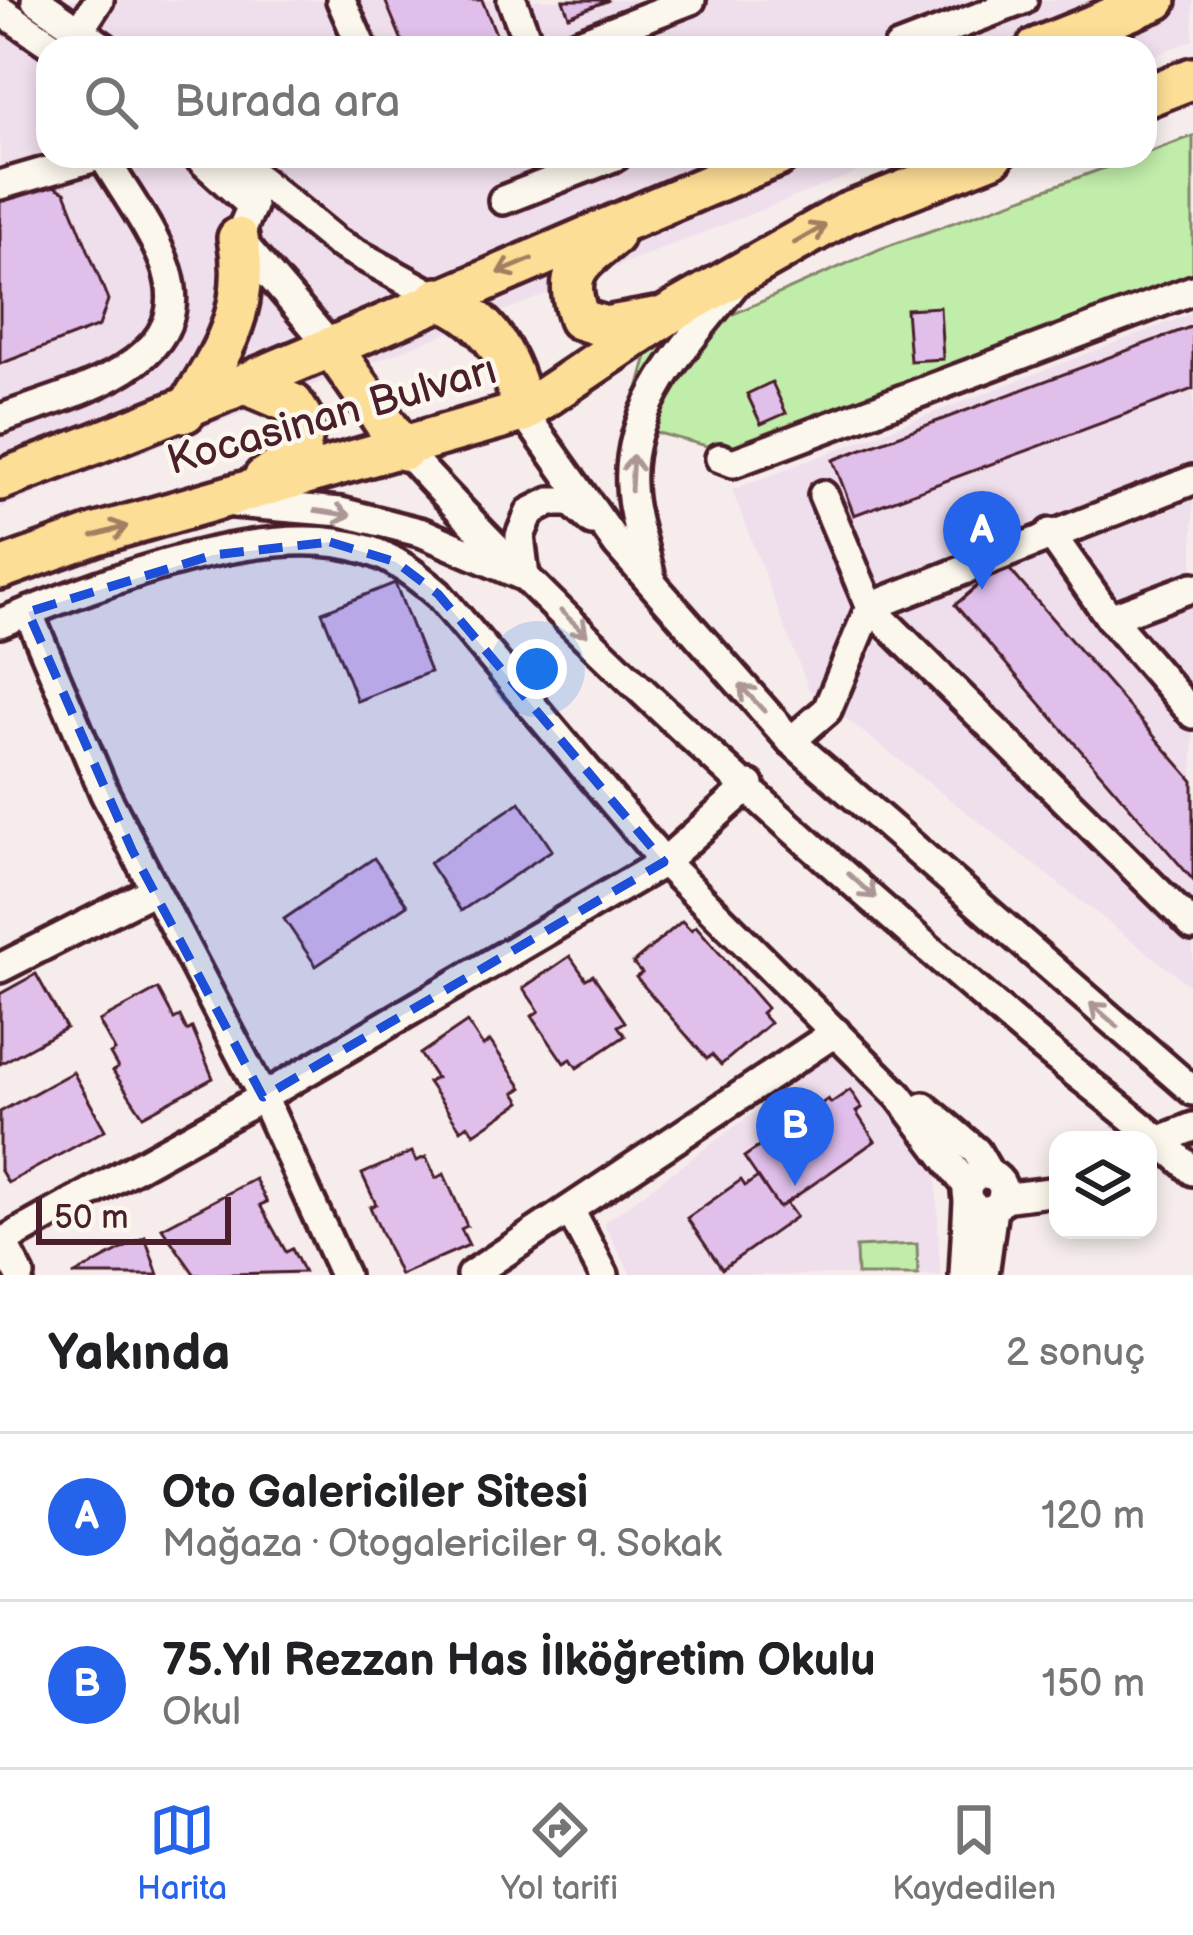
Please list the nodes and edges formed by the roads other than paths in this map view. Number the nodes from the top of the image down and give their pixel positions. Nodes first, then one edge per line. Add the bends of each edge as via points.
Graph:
1 (36, 0) edge
2 (99, 0) edge
3 (341, 0) edge
4 (512, 0) edge
5 (691, 0) edge
6 (1023, 0) edge
7 (1156, 0) edge
8 (0, 10) edge
9 (80, 29) junction
10 (38, 36) edge
11 (89, 36) edge
12 (357, 36) edge
13 (526, 36) edge
14 (597, 36) edge
15 (929, 36) edge
16 (1067, 36) edge
17 (1193, 78) edge
18 (1157, 92) edge
19 (59, 168) edge
20 (108, 168) edge
21 (210, 168) edge
22 (246, 168) edge
23 (567, 168) edge
24 (749, 168) edge
25 (962, 168) edge
26 (0, 185) edge
27 (503, 200) dead end
28 (640, 213) junction
29 (238, 238) junction
30 (745, 271) junction
31 (1193, 290) edge
32 (438, 298) junction
33 (667, 315) junction
34 (332, 348) junction
35 (248, 386) junction
36 (184, 412) junction
37 (524, 412) junction
38 (0, 419) edge
39 (404, 449) junction
40 (720, 458) dead end
41 (0, 480) edge
42 (1193, 480) edge
43 (823, 495) dead end
44 (216, 501) junction
45 (1050, 533) junction
46 (617, 544) junction
47 (0, 569) edge
48 (525, 577) junction
49 (1193, 586) edge
50 (653, 588) junction
51 (870, 608) junction
52 (28, 612) junction
53 (1110, 618) junction
54 (0, 623) edge
55 (1193, 714) edge
56 (791, 741) junction
57 (750, 785) junction
58 (664, 862) junction
59 (154, 890) junction
60 (1193, 926) edge
61 (0, 968) edge
62 (836, 1031) junction
63 (1193, 1091) edge
64 (263, 1097) junction
65 (1193, 1127) edge
66 (1141, 1131) edge
67 (1157, 1141) edge
68 (1157, 1144) edge
69 (1193, 1171) edge
70 (1049, 1192) edge
71 (984, 1194) junction
72 (570, 1210) junction
73 (1, 1242) edge
74 (20, 1275) edge
75 (344, 1275) edge
76 (471, 1275) edge
77 (604, 1275) edge
78 (964, 1275) edge
79 (984, 1275) edge

1 - 9 street
2 - 9 street
3 - 12 street
4 - 13 street
5 - 14 street
6 - 15 street
7 - 16 highway
8 - 10 street
9 - 11 street
17 - 18 highway
19 - 26 street
20 - 38 street via 165,265 171,309 164,331 121,373
21 - 29 street via 252,206
22 - 32 street via 336,242
23 - 27 street
24 - 28 highway, Kocasinan Bulvarı
30 -> 25 highway, Kocasinan Bulvarı via 844,214
28 -> 32 highway, Kocasinan Bulvarı
28 - 33 highway via 577,266 569,291 579,319 605,327
29 - 34 street
29 - 36 highway via 244,284 236,326
30 - 33 highway, Kocasinan Bulvarı
50 -> 30 street via 631,491 646,403
31 - 40 street via 733,463
32 - 34 highway, Kocasinan Bulvarı
32 - 37 highway via 469,310 513,364
33 - 37 highway, Kocasinan Bulvarı
34 - 35 highway, Kocasinan Bulvarı
34 - 39 highway
35 - 36 highway, Kocasinan Bulvarı
35 - 44 highway via 293,404 305,423 304,447 287,467
36 - 41 highway, Kocasinan Bulvarı
37 - 39 highway, Kocasinan Bulvarı
37 - 46 street
39 - 44 highway, Kocasinan Bulvarı
39 - 48 street
42 - 45 street
43 - 51 street
47 -> 44 highway, Kocasinan Bulvarı
44 -> 48 street via 423,533
45 - 51 street
45 - 53 street
46 - 48 street via 571,502 550,502 530,512 520,536
46 - 50 street
48 -> 57 street
49 - 53 street
56 -> 50 street
51 - 56 street via 826,710
51 - 60 street
52 - 54 street
52 - 58 street via 257,546 330,542 366,549 438,595
52 - 59 street
53 - 55 street
63 -> 56 street
57 - 58 street
57 -> 66 street
58 - 62 street
58 - 64 street
59 - 61 street
59 - 64 street
62 - 71 street via 899,1096 916,1100 976,1151
62 - 72 street
64 - 73 street
64 - 75 street
65 - 67 street
68 - 69 street
70 - 71 street
71 - 78 street
71 - 79 street
72 - 76 street
72 - 77 street
73 - 74 street

